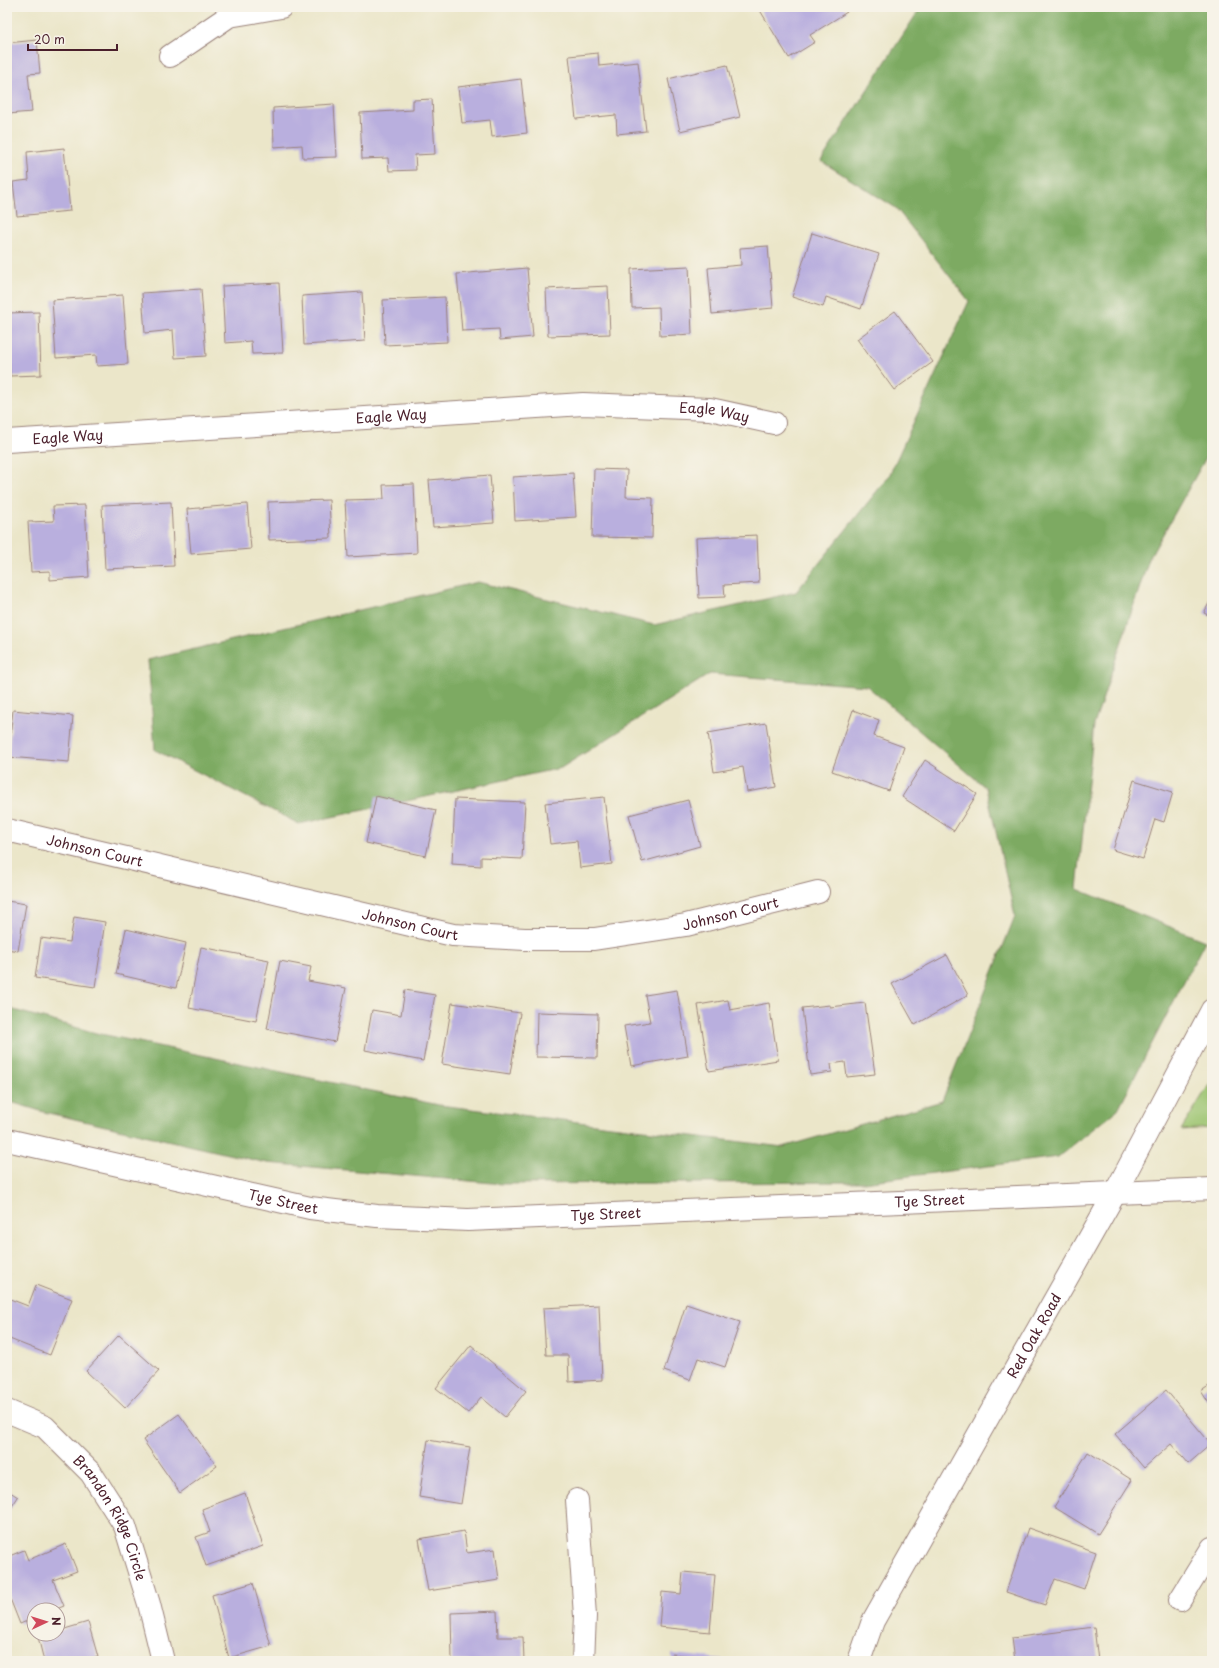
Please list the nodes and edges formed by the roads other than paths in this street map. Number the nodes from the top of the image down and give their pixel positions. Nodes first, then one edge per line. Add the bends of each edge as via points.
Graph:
1 (281, 7) edge
2 (170, 56) dead end
3 (774, 423) dead end
4 (7, 441) edge
5 (7, 830) edge
6 (818, 892) dead end
7 (1212, 1010) edge
8 (7, 1140) edge
9 (1212, 1189) edge
10 (1115, 1193) junction
11 (7, 1411) edge
12 (577, 1500) dead end
13 (1212, 1548) edge
14 (1180, 1600) dead end
15 (163, 1661) edge
16 (583, 1661) edge
17 (859, 1661) edge

1 - 2 street via 229,16
3 - 4 street, Eagle Way via 710,409 583,404
5 - 6 street, Johnson Court via 453,935 594,939 686,925
7 - 10 street, Red Oak Road
8 - 10 street, Tye Street via 310,1208 384,1216 468,1220
9 - 10 street, Tye Street
10 - 17 street, Red Oak Road via 873,1621
11 - 15 street, Brandon Ridge Circle via 45,1427 91,1473 125,1526
12 - 16 street via 585,1616
13 - 14 street

